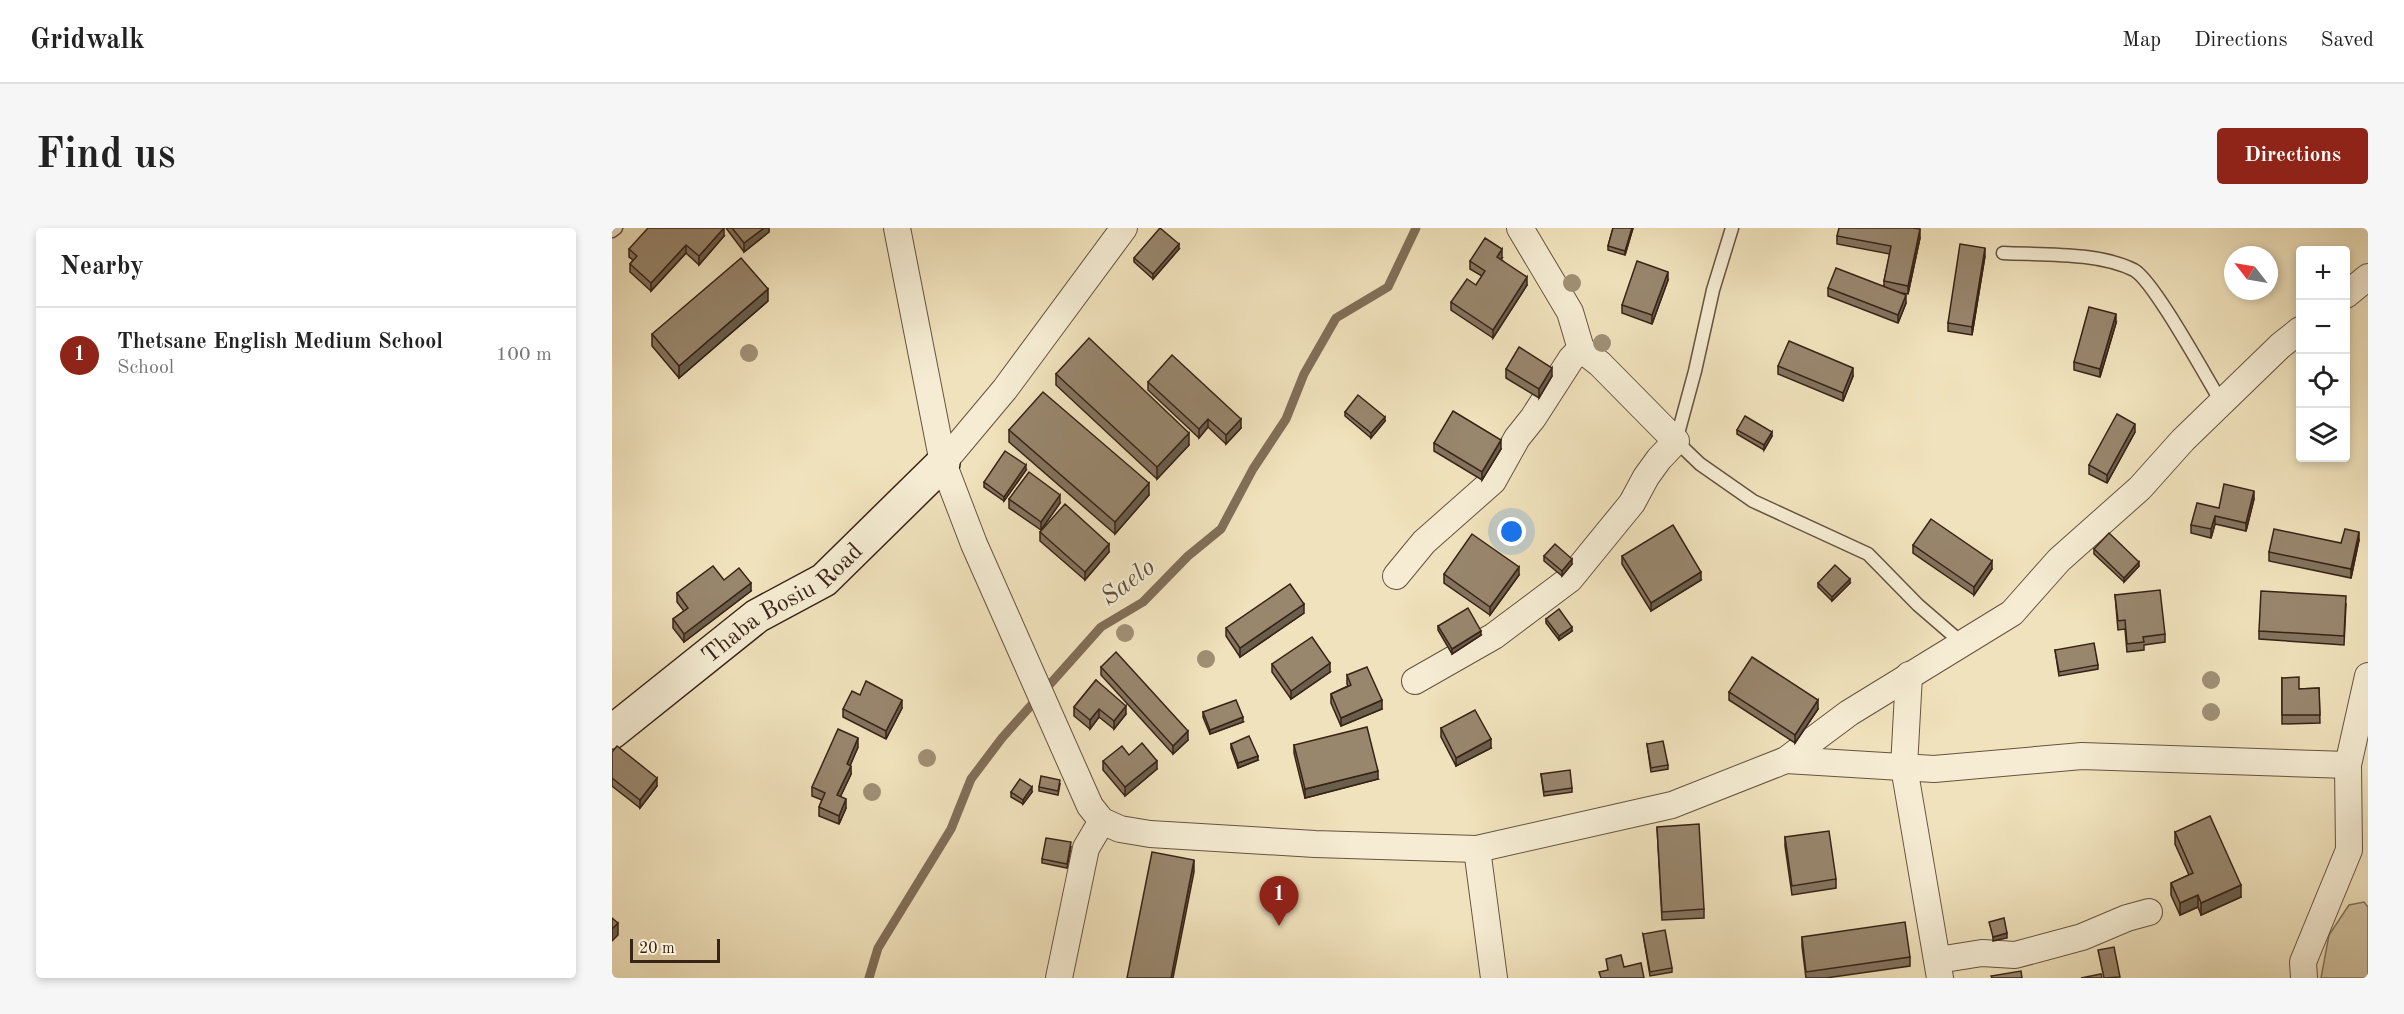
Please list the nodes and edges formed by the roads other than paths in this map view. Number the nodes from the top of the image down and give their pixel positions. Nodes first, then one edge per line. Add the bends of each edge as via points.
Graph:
1 (616, 228) edge
2 (897, 228) edge
3 (1124, 228) edge
4 (1520, 228) edge
5 (1732, 228) edge
6 (612, 231) edge
7 (2003, 254) dead end
8 (2368, 277) edge
9 (2350, 292) edge
10 (2296, 334) edge
11 (1581, 349) junction
12 (2222, 403) junction
13 (1676, 441) junction
14 (943, 463) junction
15 (1396, 576) dead end
16 (1962, 643) junction
17 (1909, 675) junction
18 (2368, 676) edge
19 (1415, 681) dead end
20 (612, 732) edge
21 (1786, 760) junction
22 (2348, 765) junction
23 (1904, 767) junction
24 (1102, 821) junction
25 (1477, 849) junction
26 (2149, 912) dead end
27 (1939, 969) edge
28 (1059, 978) edge
29 (1494, 978) edge
30 (2304, 978) edge

1 - 6 lane
2 - 14 street
3 - 14 street via 1005,389
4 - 11 street via 1570,312
5 - 13 lane
7 - 12 lane via 2090,257 2135,271 2155,293
8 - 9 street
10 - 12 street
11 - 13 street
11 - 15 street via 1517,438 1494,481 1424,542
12 - 16 street via 2140,488 2059,560 2012,613
13 - 16 lane via 1700,464 1753,501 1868,554
13 - 19 street via 1570,579 1494,636
14 - 20 street, Thaba Bosiu Road via 824,580 757,616
14 - 24 street via 974,544 1090,806
16 - 17 street
17 - 21 street via 1849,712
17 - 23 street
18 - 22 street
21 - 23 street
21 - 25 street via 1672,805
22 - 23 street via 2082,756 1934,769
22 - 30 street via 2349,850 2303,962
23 - 27 street
24 - 25 street via 1120,829 1150,834
24 - 28 street via 1086,848
25 - 29 street
26 - 27 street via 2082,937 2015,955 1982,952

